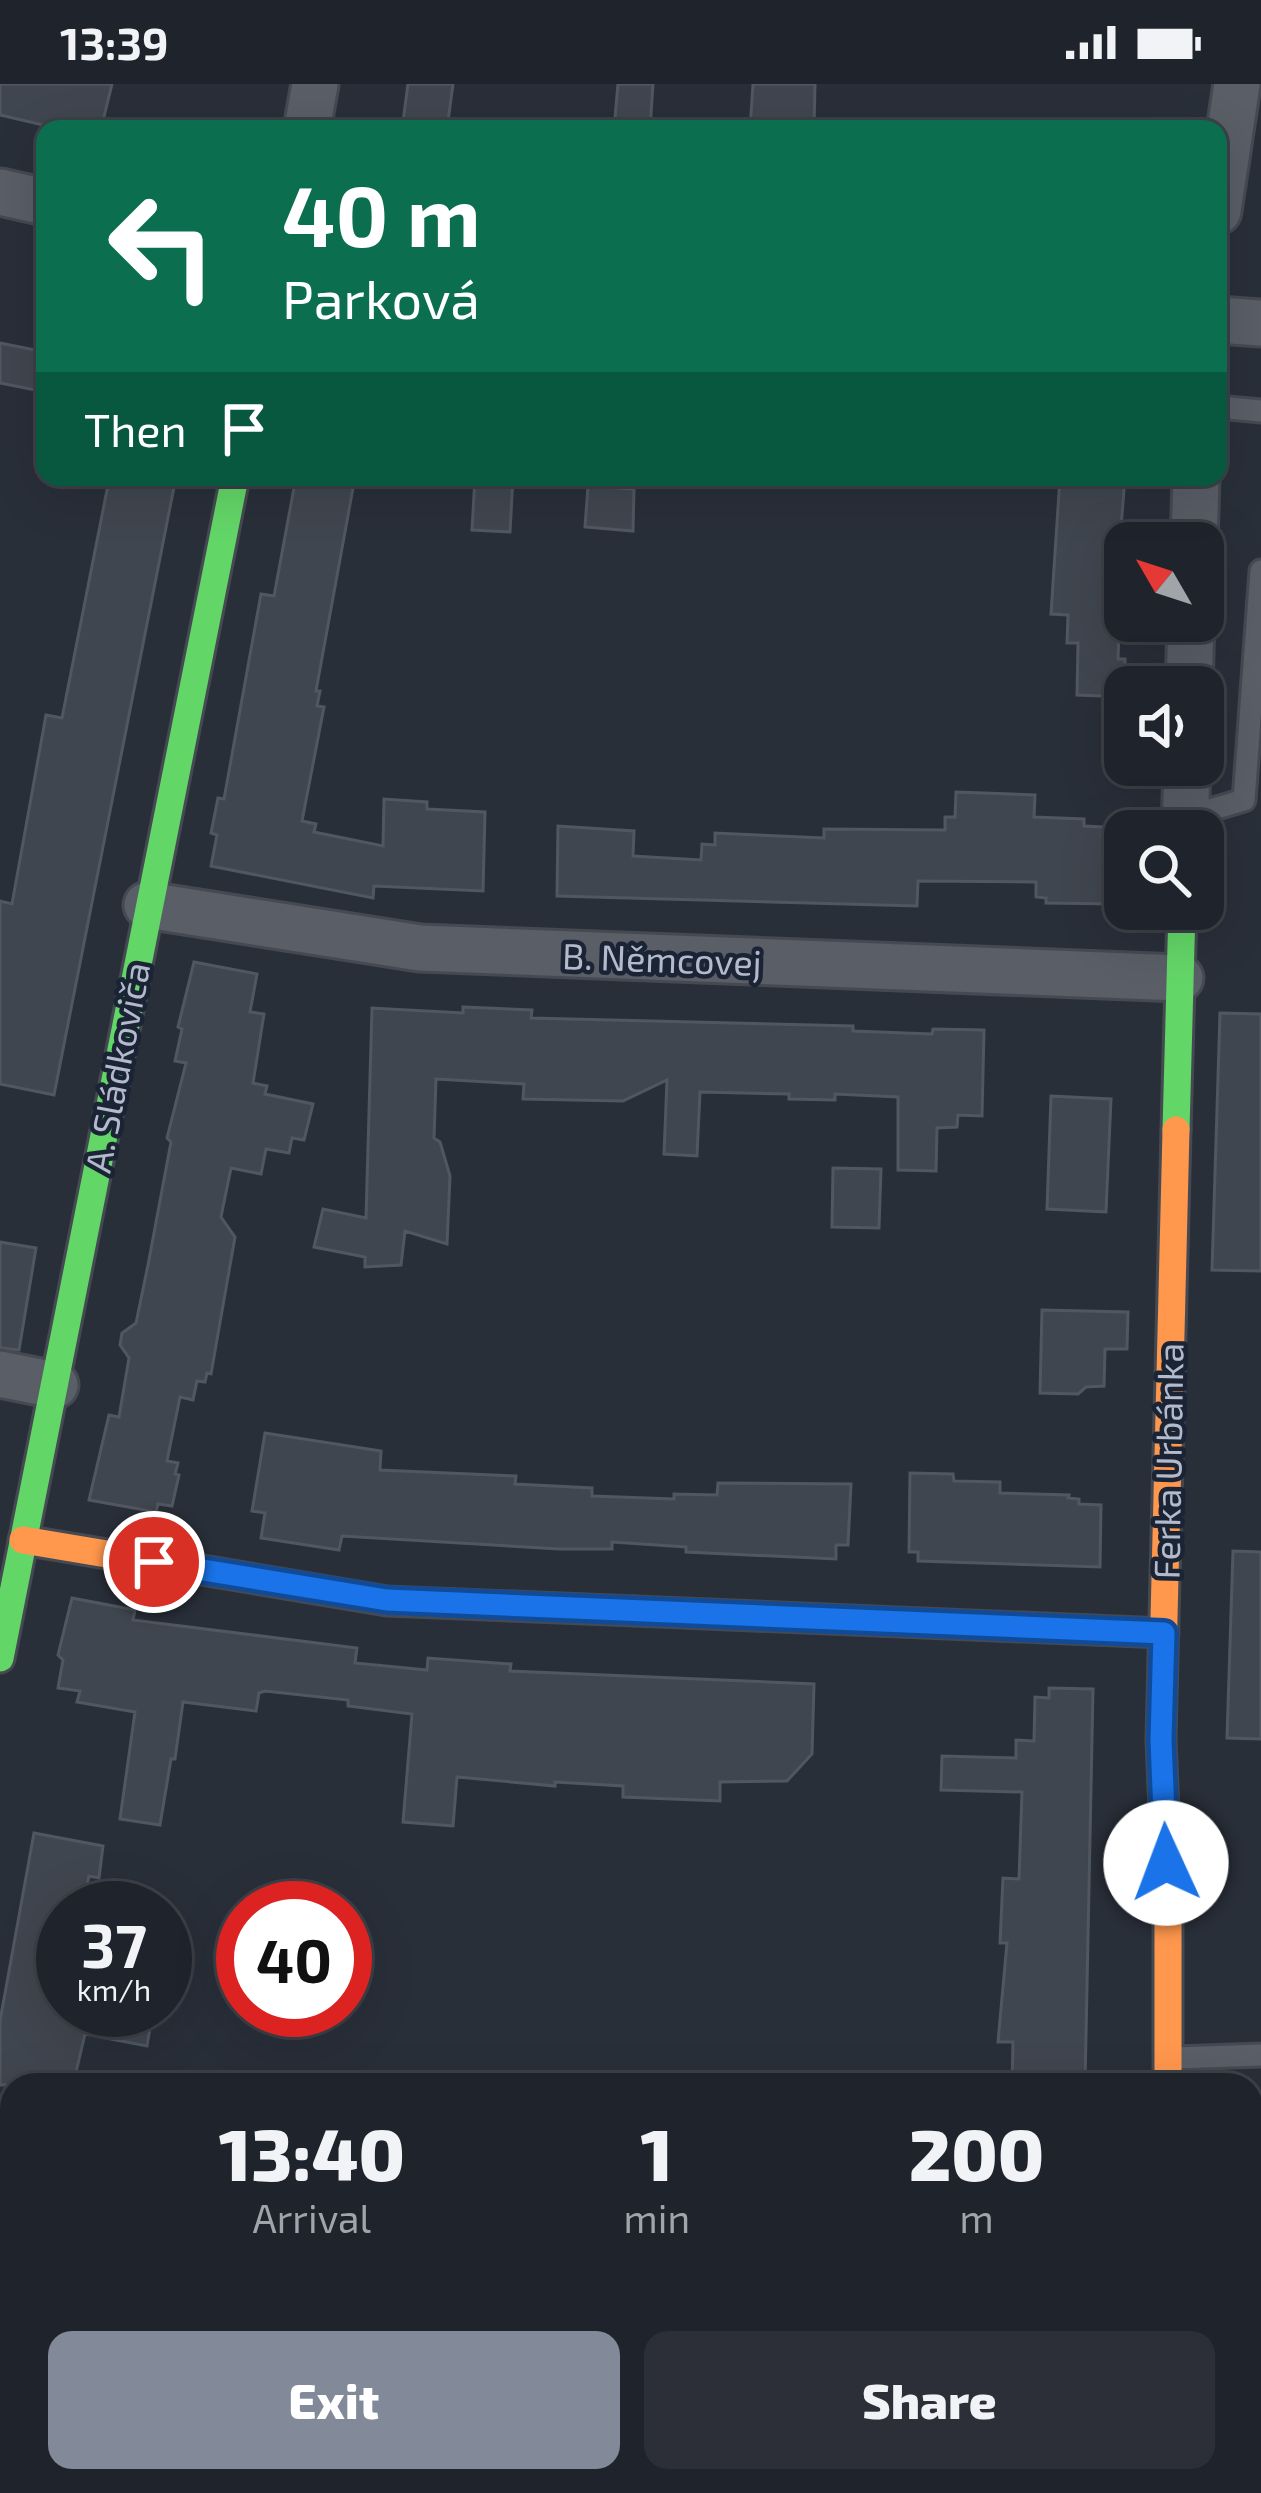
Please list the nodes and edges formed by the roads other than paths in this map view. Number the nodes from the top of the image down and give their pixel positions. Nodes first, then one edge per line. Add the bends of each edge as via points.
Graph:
1 (315, 84) edge
2 (1237, 84) edge
3 (309, 120) edge
4 (1227, 151) edge
5 (0, 192) edge
6 (36, 200) edge
7 (1227, 320) edge
8 (1261, 322) edge
9 (1227, 407) edge
10 (1261, 411) edge
11 (234, 486) edge
12 (1196, 486) edge
13 (1195, 522) edge
14 (1261, 571) edge
15 (1219, 810) edge
16 (147, 905) junction
17 (1181, 930) edge
18 (1180, 978) junction
19 (0, 1374) edge
20 (55, 1385) junction
21 (23, 1540) junction
22 (1164, 1633) junction
23 (0, 1658) edge
24 (1261, 2055) edge
25 (1168, 2072) edge

1 - 3 street
2 - 4 street
5 - 6 street
7 - 8 street
9 - 10 lane
11 - 16 street, A. Sládkoviča
12 - 13 street
14 - 15 lane via 1244,800
16 - 18 street, B. Němcovej via 420,948
16 - 20 street, A. Sládkoviča
17 - 18 street, Ferka Urbánka
18 - 22 street, Ferka Urbánka
19 - 20 street
20 - 21 street, A. Sládkoviča
21 - 22 street via 387,1600
21 - 23 street, A. Sládkoviča
22 - 25 street, Ferka Urbánka
24 - 25 lane

